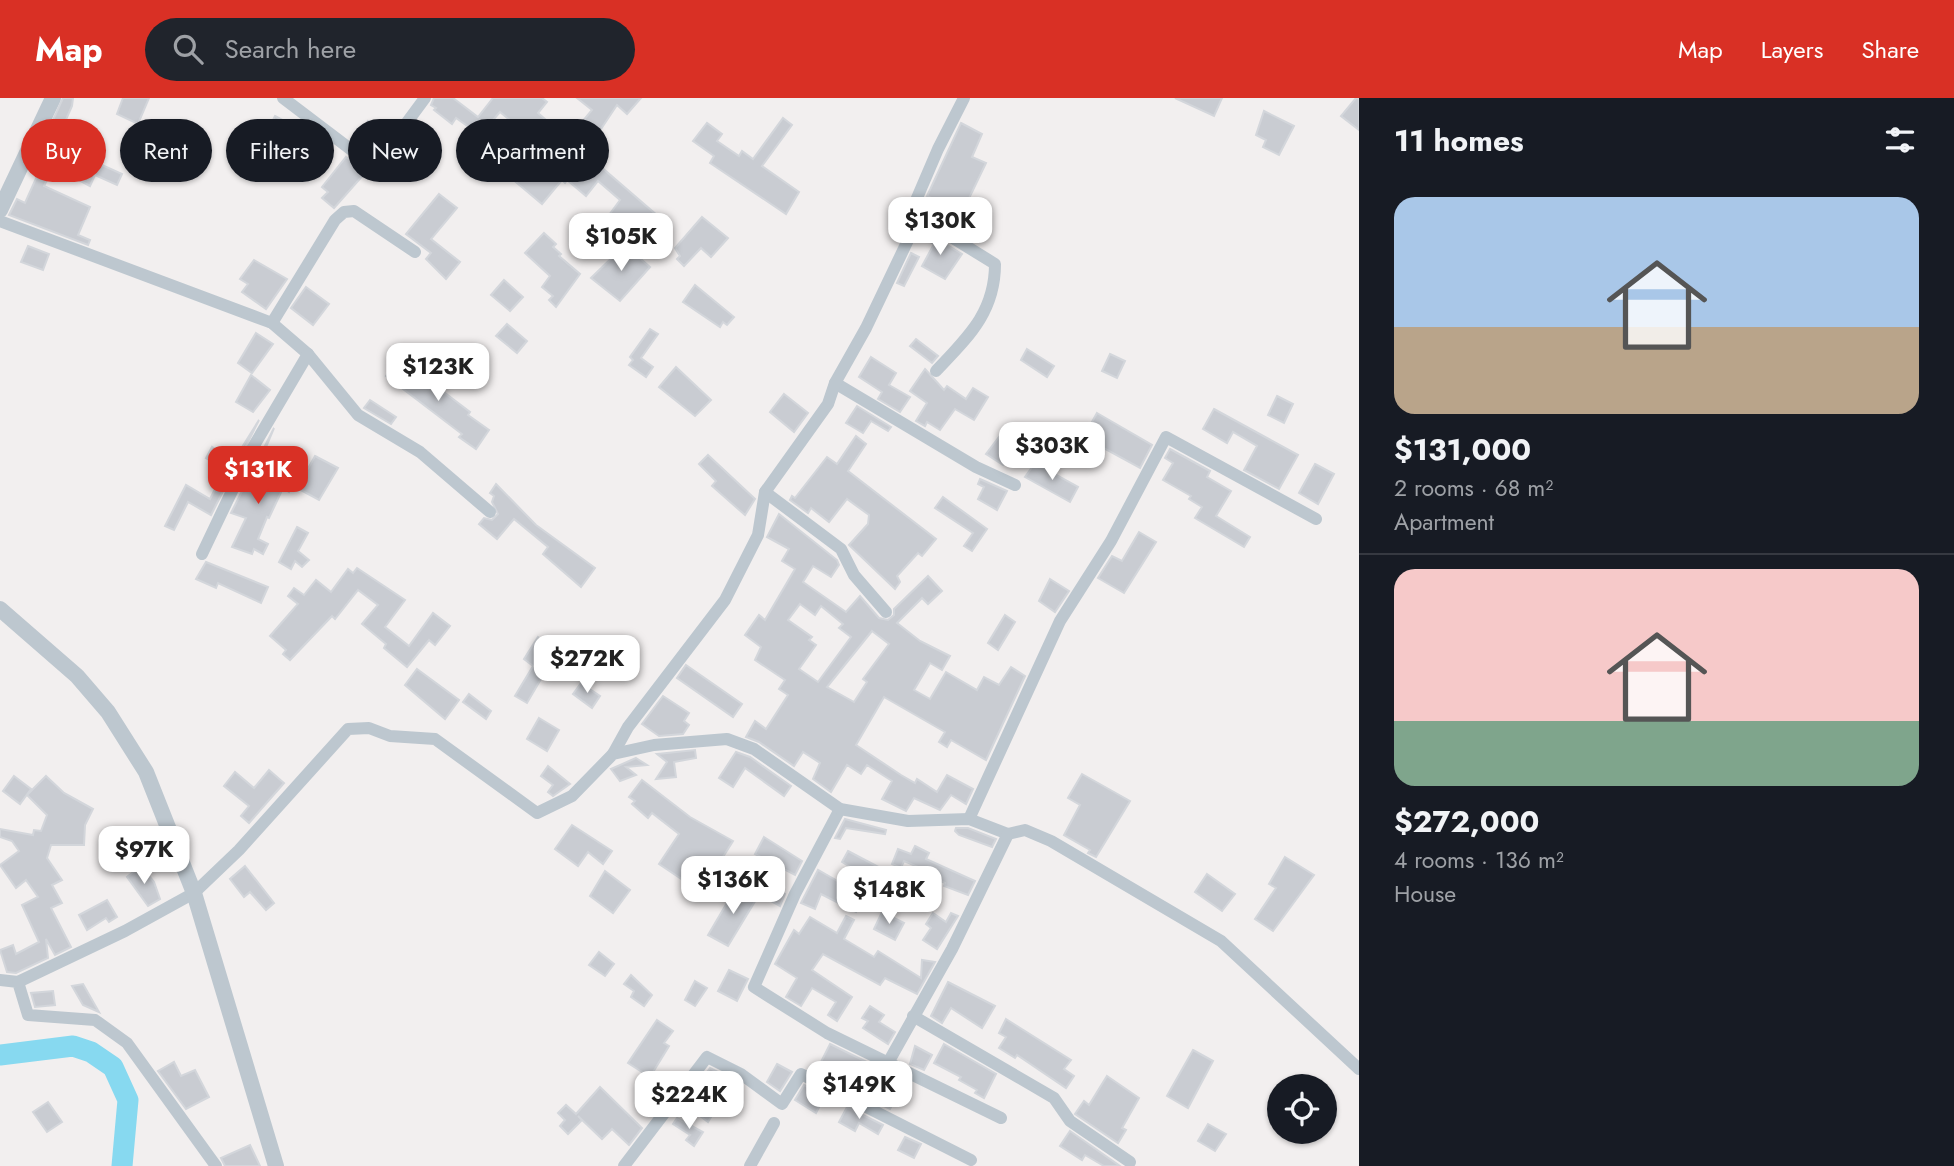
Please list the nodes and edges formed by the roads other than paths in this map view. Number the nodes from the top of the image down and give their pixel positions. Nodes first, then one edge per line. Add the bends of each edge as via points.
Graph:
1 (53, 98) edge
2 (283, 98) edge
3 (425, 98) edge
4 (964, 98) edge
5 (0, 210) edge
6 (919, 217) junction
7 (0, 221) edge
8 (415, 252) dead end
9 (272, 323) junction
10 (308, 355) junction
11 (936, 371) dead end
12 (835, 383) junction
13 (1016, 485) dead end
14 (765, 492) junction
15 (490, 512) dead end
16 (1316, 519) dead end
17 (202, 554) dead end
18 (0, 609) edge
19 (886, 612) dead end
20 (613, 754) junction
21 (840, 808) junction
22 (969, 819) junction
23 (1008, 834) junction
24 (194, 893) junction
25 (0, 980) edge
26 (18, 982) junction
27 (913, 1016) junction
28 (889, 1061) junction
29 (1359, 1069) edge
30 (1000, 1118) dead end
31 (774, 1123) dead end
32 (971, 1160) dead end
33 (1129, 1162) dead end
34 (216, 1166) edge
35 (276, 1166) edge
36 (624, 1166) edge
37 (750, 1166) edge

1 - 5 street
2 - 3 street via 374,167
4 - 6 street via 914,205
6 - 11 street via 995,264 995,281 974,331
6 - 12 street
7 - 9 street
8 - 9 street via 354,211 344,212
9 - 10 street
10 - 15 street via 358,415 420,452
10 - 17 street via 252,449
12 - 13 street via 976,467
12 - 14 street via 828,404
14 - 19 street via 841,549 854,575
14 - 20 street via 758,535 725,600 628,727
16 - 22 street via 1166,437 1111,541 1060,621
18 - 24 street via 76,676 123,734 146,772
20 - 21 street via 654,745 727,739 754,749
20 - 24 street via 572,796 537,813 435,739 348,729
21 - 22 street via 908,821
21 - 28 street via 754,987 827,1033
22 - 23 street
23 - 27 street via 952,949
23 - 29 street via 1025,830 1051,841 1221,942
24 - 26 street
24 - 35 street
25 - 26 street
26 - 34 street via 27,1015 94,1020 127,1043
27 - 28 street
27 - 33 street via 1054,1098 1070,1121
28 - 30 street
31 - 37 street
32 - 36 street via 801,1074 782,1104 741,1074 707,1057

